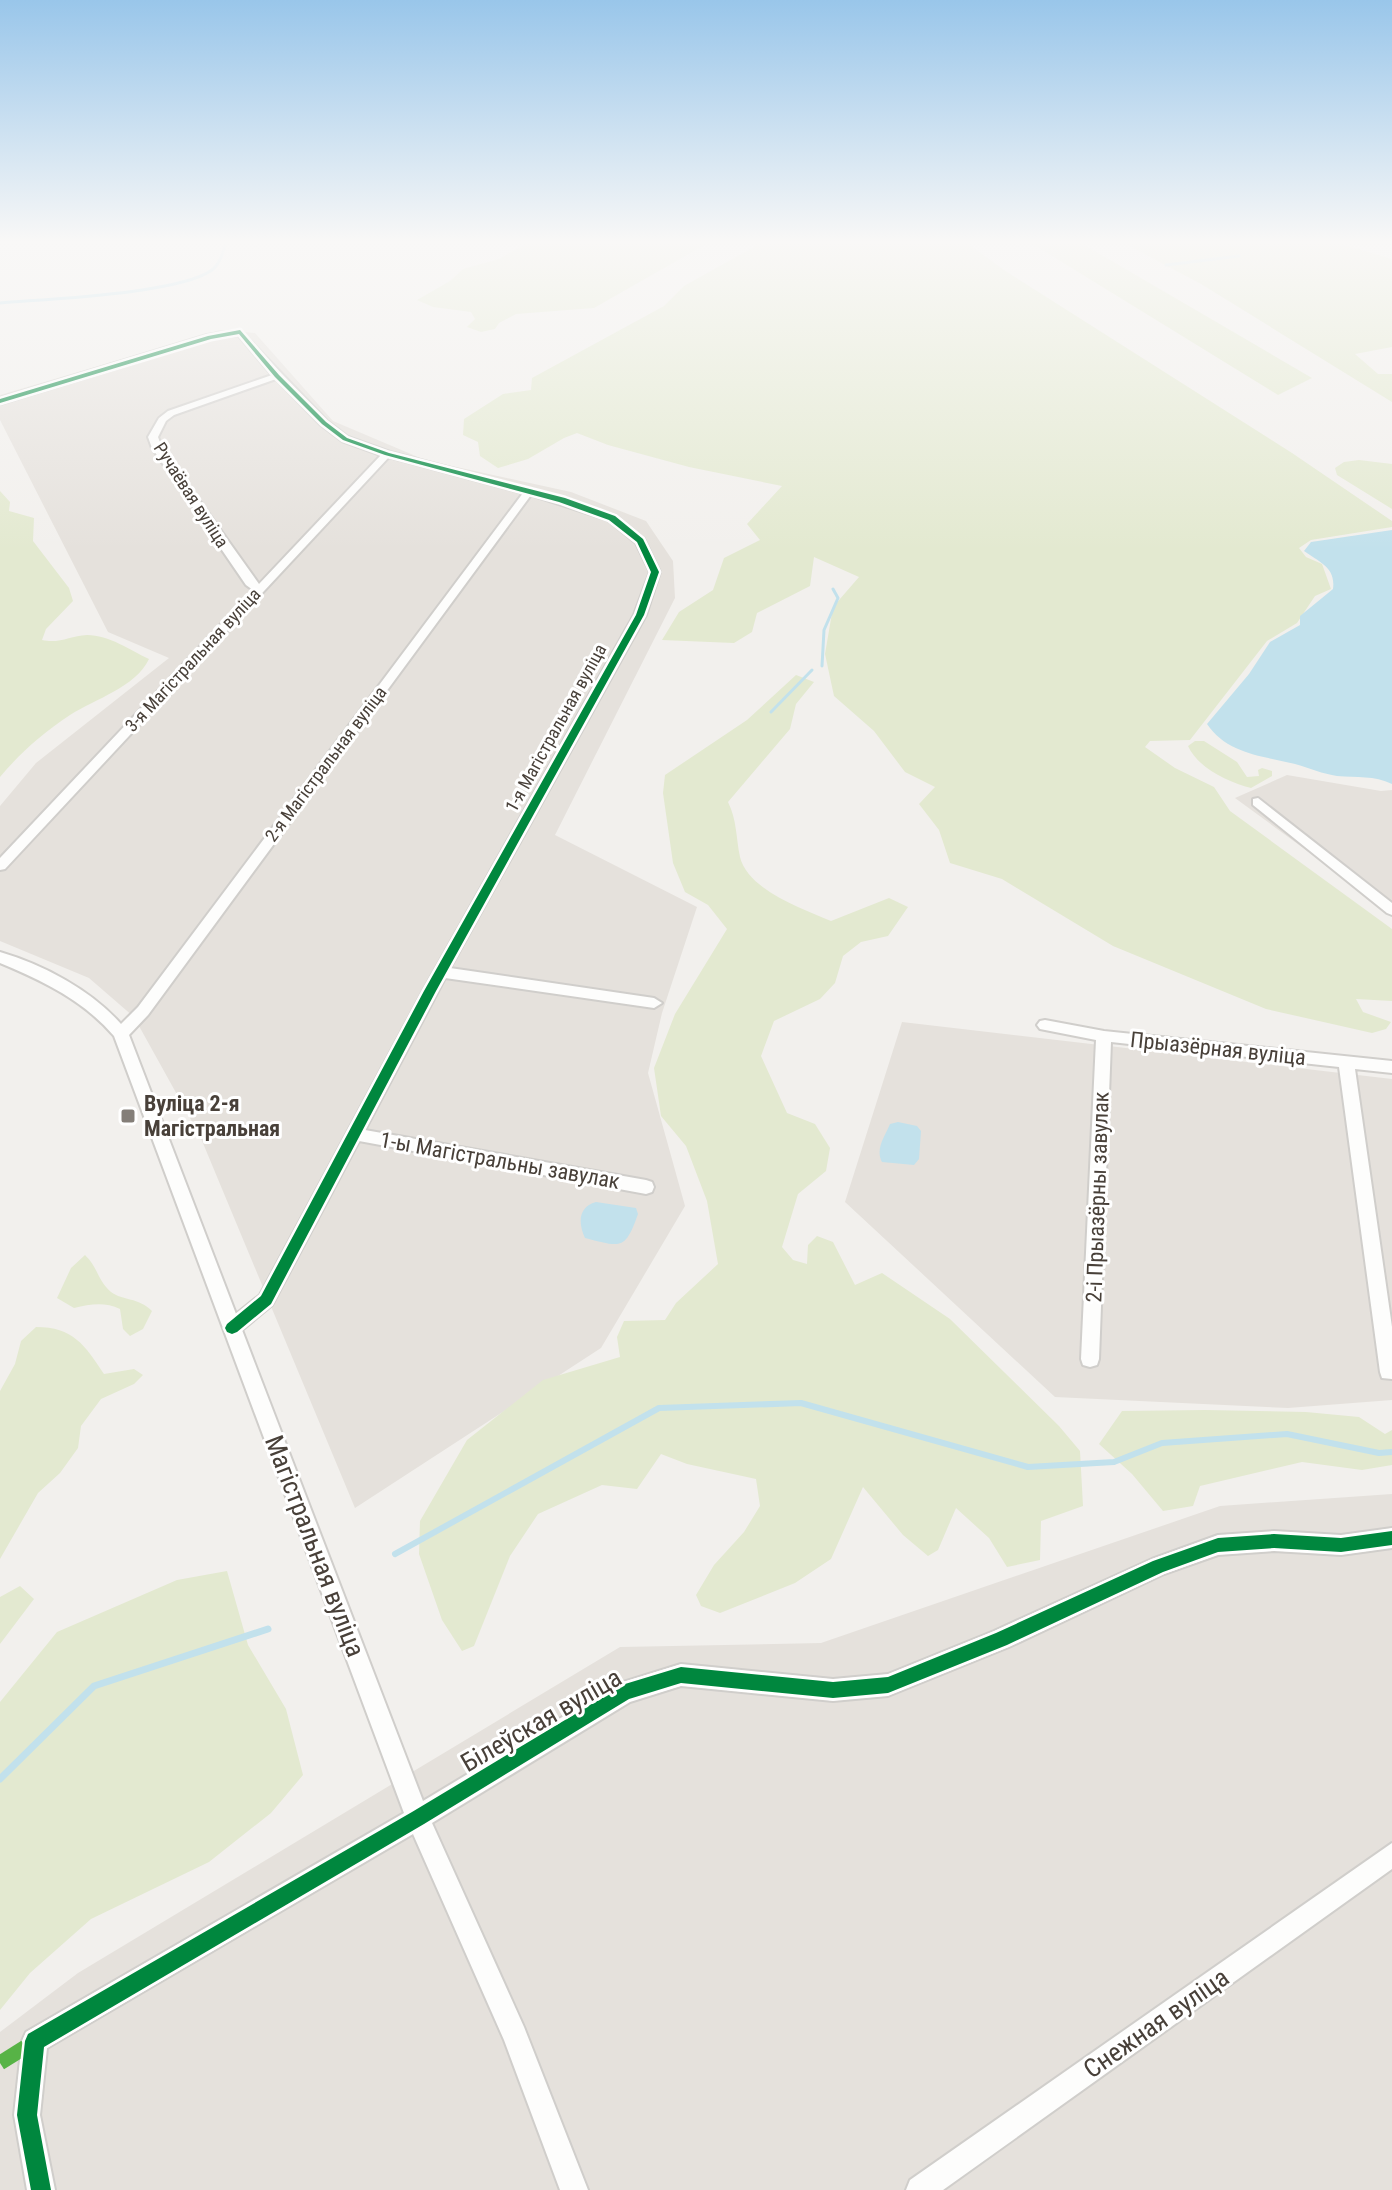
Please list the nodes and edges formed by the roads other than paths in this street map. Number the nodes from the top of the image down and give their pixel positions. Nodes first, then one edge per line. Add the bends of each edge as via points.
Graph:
1 (183, 345) edge
2 (251, 345) edge
3 (277, 376) junction
4 (0, 401) edge
5 (387, 454) junction
6 (528, 492) junction
7 (258, 589) junction
8 (1258, 802) dead end
9 (0, 866) edge
10 (1391, 908) edge
11 (0, 957) edge
12 (441, 972) junction
13 (654, 1003) dead end
14 (1045, 1025) dead end
15 (121, 1034) junction
16 (1104, 1036) junction
17 (1346, 1062) junction
18 (1392, 1067) edge
19 (355, 1134) junction
20 (646, 1187) dead end
21 (232, 1328) junction
22 (1090, 1359) dead end
23 (1389, 1372) dead end
24 (1392, 1538) edge
25 (418, 1818) junction
26 (1392, 1855) edge
27 (41, 2190) edge
28 (574, 2190) edge
29 (920, 2190) edge

1 - 4 street, 1-я Магістральная вуліца
2 - 3 street, 1-я Магістральная вуліца
3 - 5 street, 1-я Магістральная вуліца via 345,439
3 - 7 street, Ручаёвая вуліца via 171,413 153,437
5 - 6 street, 1-я Магістральная вуліца
5 - 7 street, 3-я Магістральная вуліца
6 - 12 street, 1-я Магістральная вуліца via 612,518 640,541 655,572 640,615
6 - 15 street, 2-я Магістральная вуліца
7 - 9 street, 3-я Магістральная вуліца
8 - 10 street
11 - 15 street, Магістральная вуліца via 66,986 105,1012
12 - 13 street
12 - 19 street, 1-я Магістральная вуліца
14 - 16 street, Прыазёрная вуліца
15 - 21 street, Магістральная вуліца
16 - 17 street, Прыазёрная вуліца
16 - 22 street, 2-і Прыазёрны завулак
17 - 18 street, Прыазёрная вуліца
17 - 23 street
19 - 20 street, 1-ы Магістральны завулак
19 - 21 street, 1-я Магістральная вуліца via 266,1300
21 - 25 street, Магістральная вуліца
24 - 25 street, Білеўская вуліца via 1341,1545 1218,1545 888,1685 833,1690 681,1675 625,1692
25 - 27 street, Білеўская вуліца via 35,2041 27,2115
25 - 28 street, Магістральная вуліца via 515,2036
26 - 29 street, Снежная вуліца

